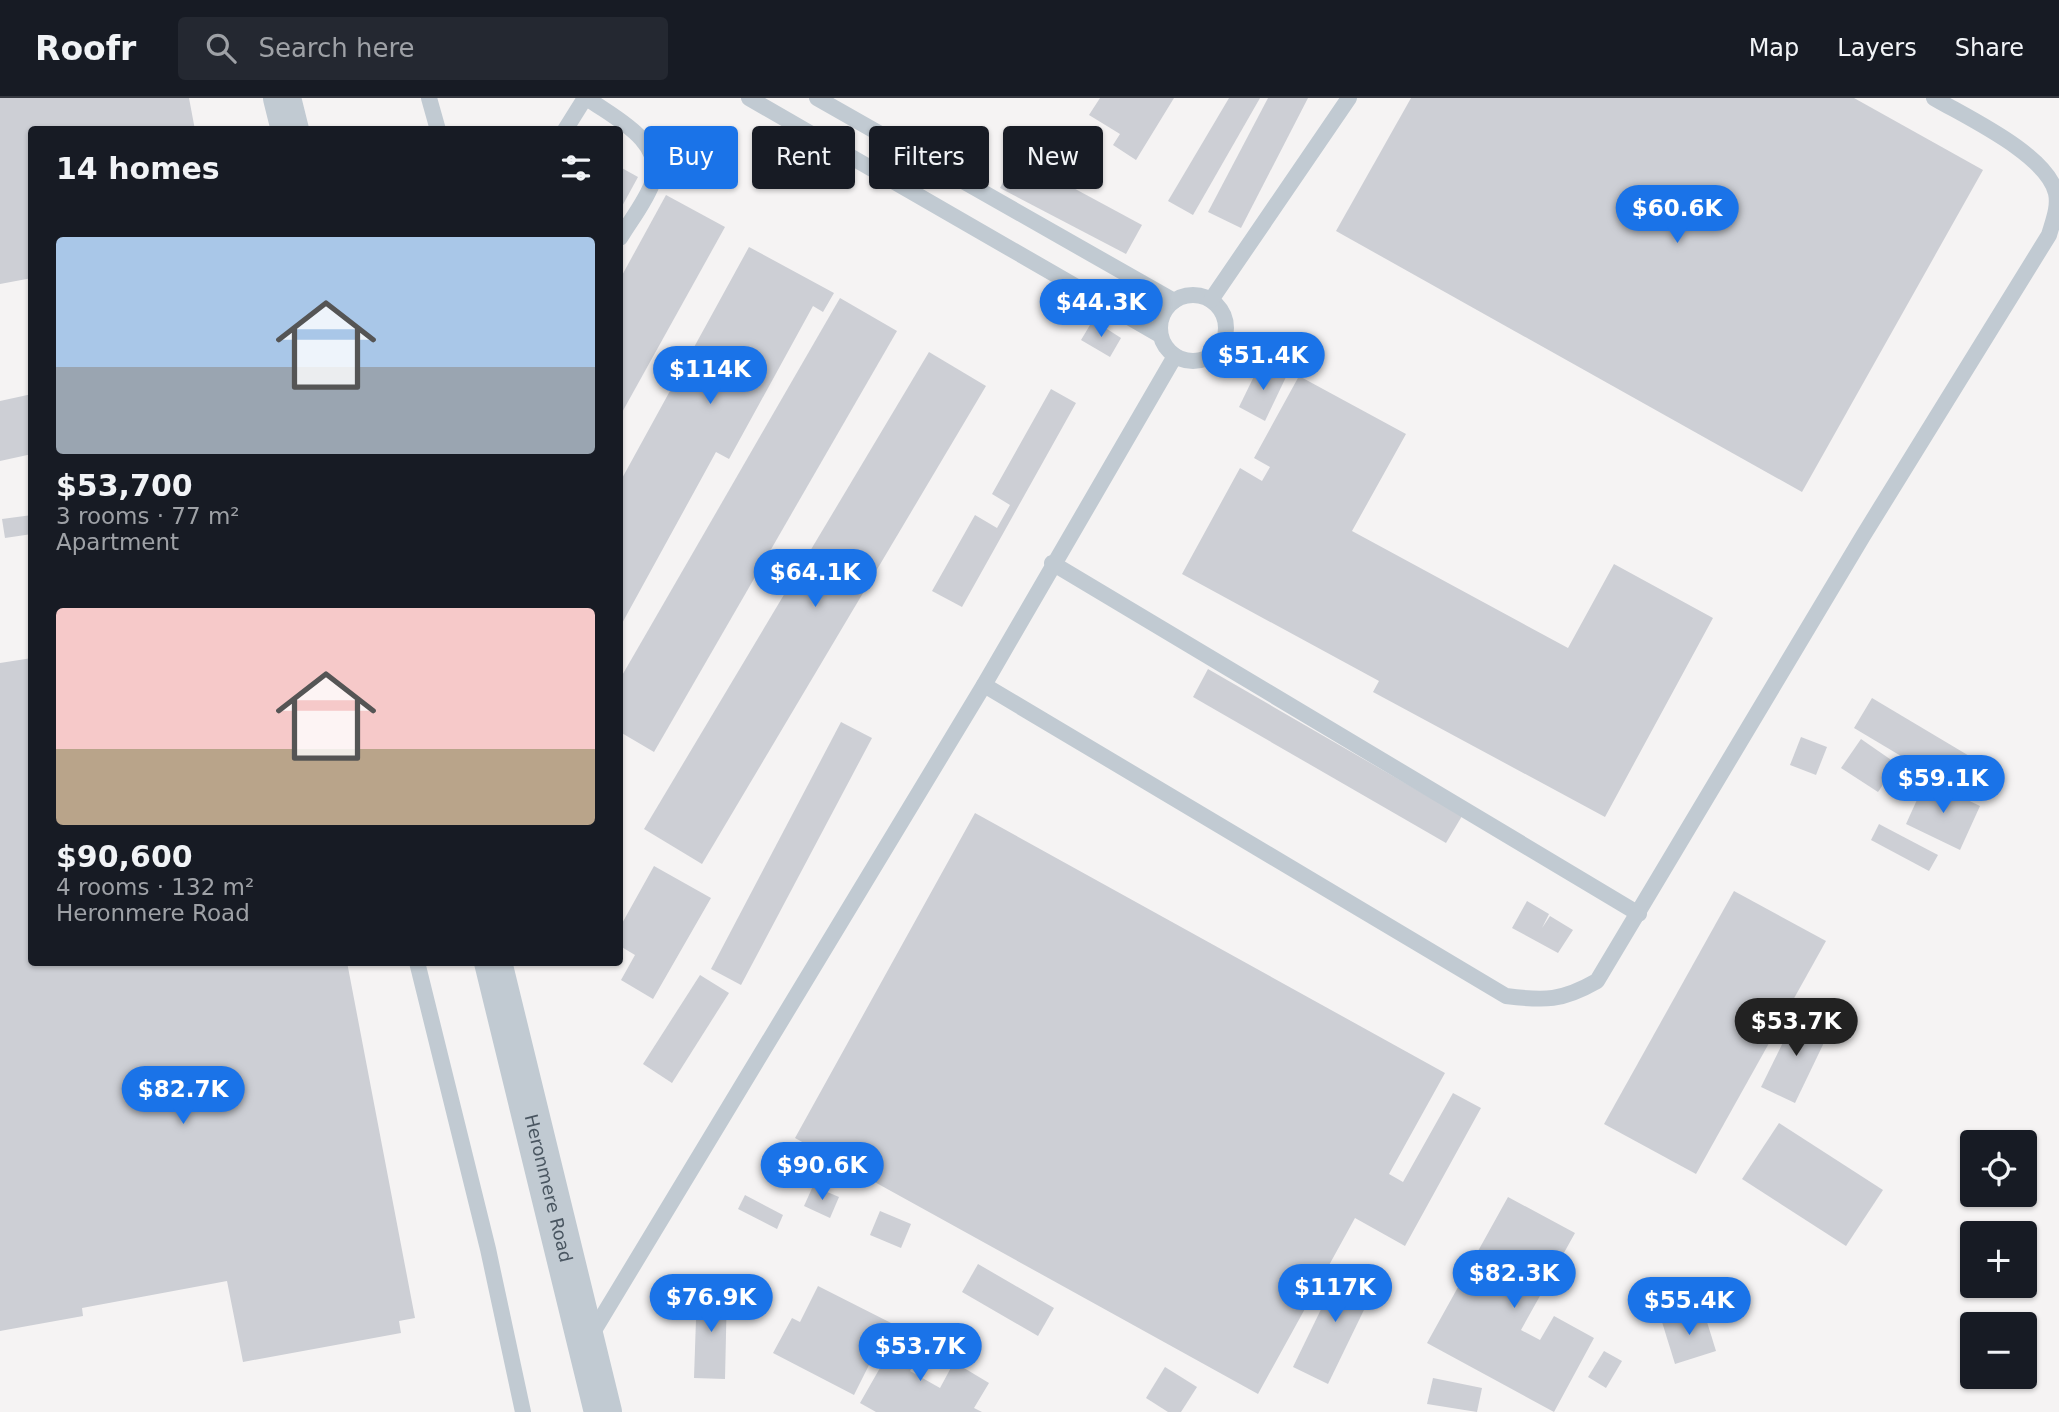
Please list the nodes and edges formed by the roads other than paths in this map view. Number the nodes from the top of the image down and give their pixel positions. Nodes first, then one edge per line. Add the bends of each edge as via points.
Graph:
1 (283, 98) edge
2 (429, 98) edge
3 (586, 98) edge
4 (750, 98) edge
5 (817, 98) edge
6 (1349, 98) edge
7 (1934, 98) edge
8 (289, 126) edge
9 (437, 126) edge
10 (568, 126) edge
11 (623, 233) edge
12 (1211, 300) junction
13 (1174, 301) junction
14 (1160, 335) junction
15 (1175, 356) junction
16 (1052, 563) junction
17 (984, 685) junction
18 (1639, 914) junction
19 (418, 966) edge
20 (494, 966) edge
21 (586, 1344) junction
22 (523, 1412) edge
23 (603, 1412) edge

1 - 8 street
2 - 9 lane
3 - 10 lane
3 - 11 lane via 645,141 654,156 653,182
4 - 14 lane
5 - 13 lane
6 - 12 lane
7 - 18 lane via 2037,163 2056,193 2057,209 2049,235 1863,536
12 - 13 lane via 1198,296
12 - 15 lane via 1226,321 1221,346 1200,361
13 - 14 lane via 1160,322
14 - 15 lane
15 - 16 lane
16 - 17 lane
16 - 18 lane
17 - 18 lane via 1506,996 1546,1000 1572,995 1597,981
17 - 21 lane
19 - 22 lane
20 - 21 street, Heronmere Road
21 - 23 street, Heronmere Road

